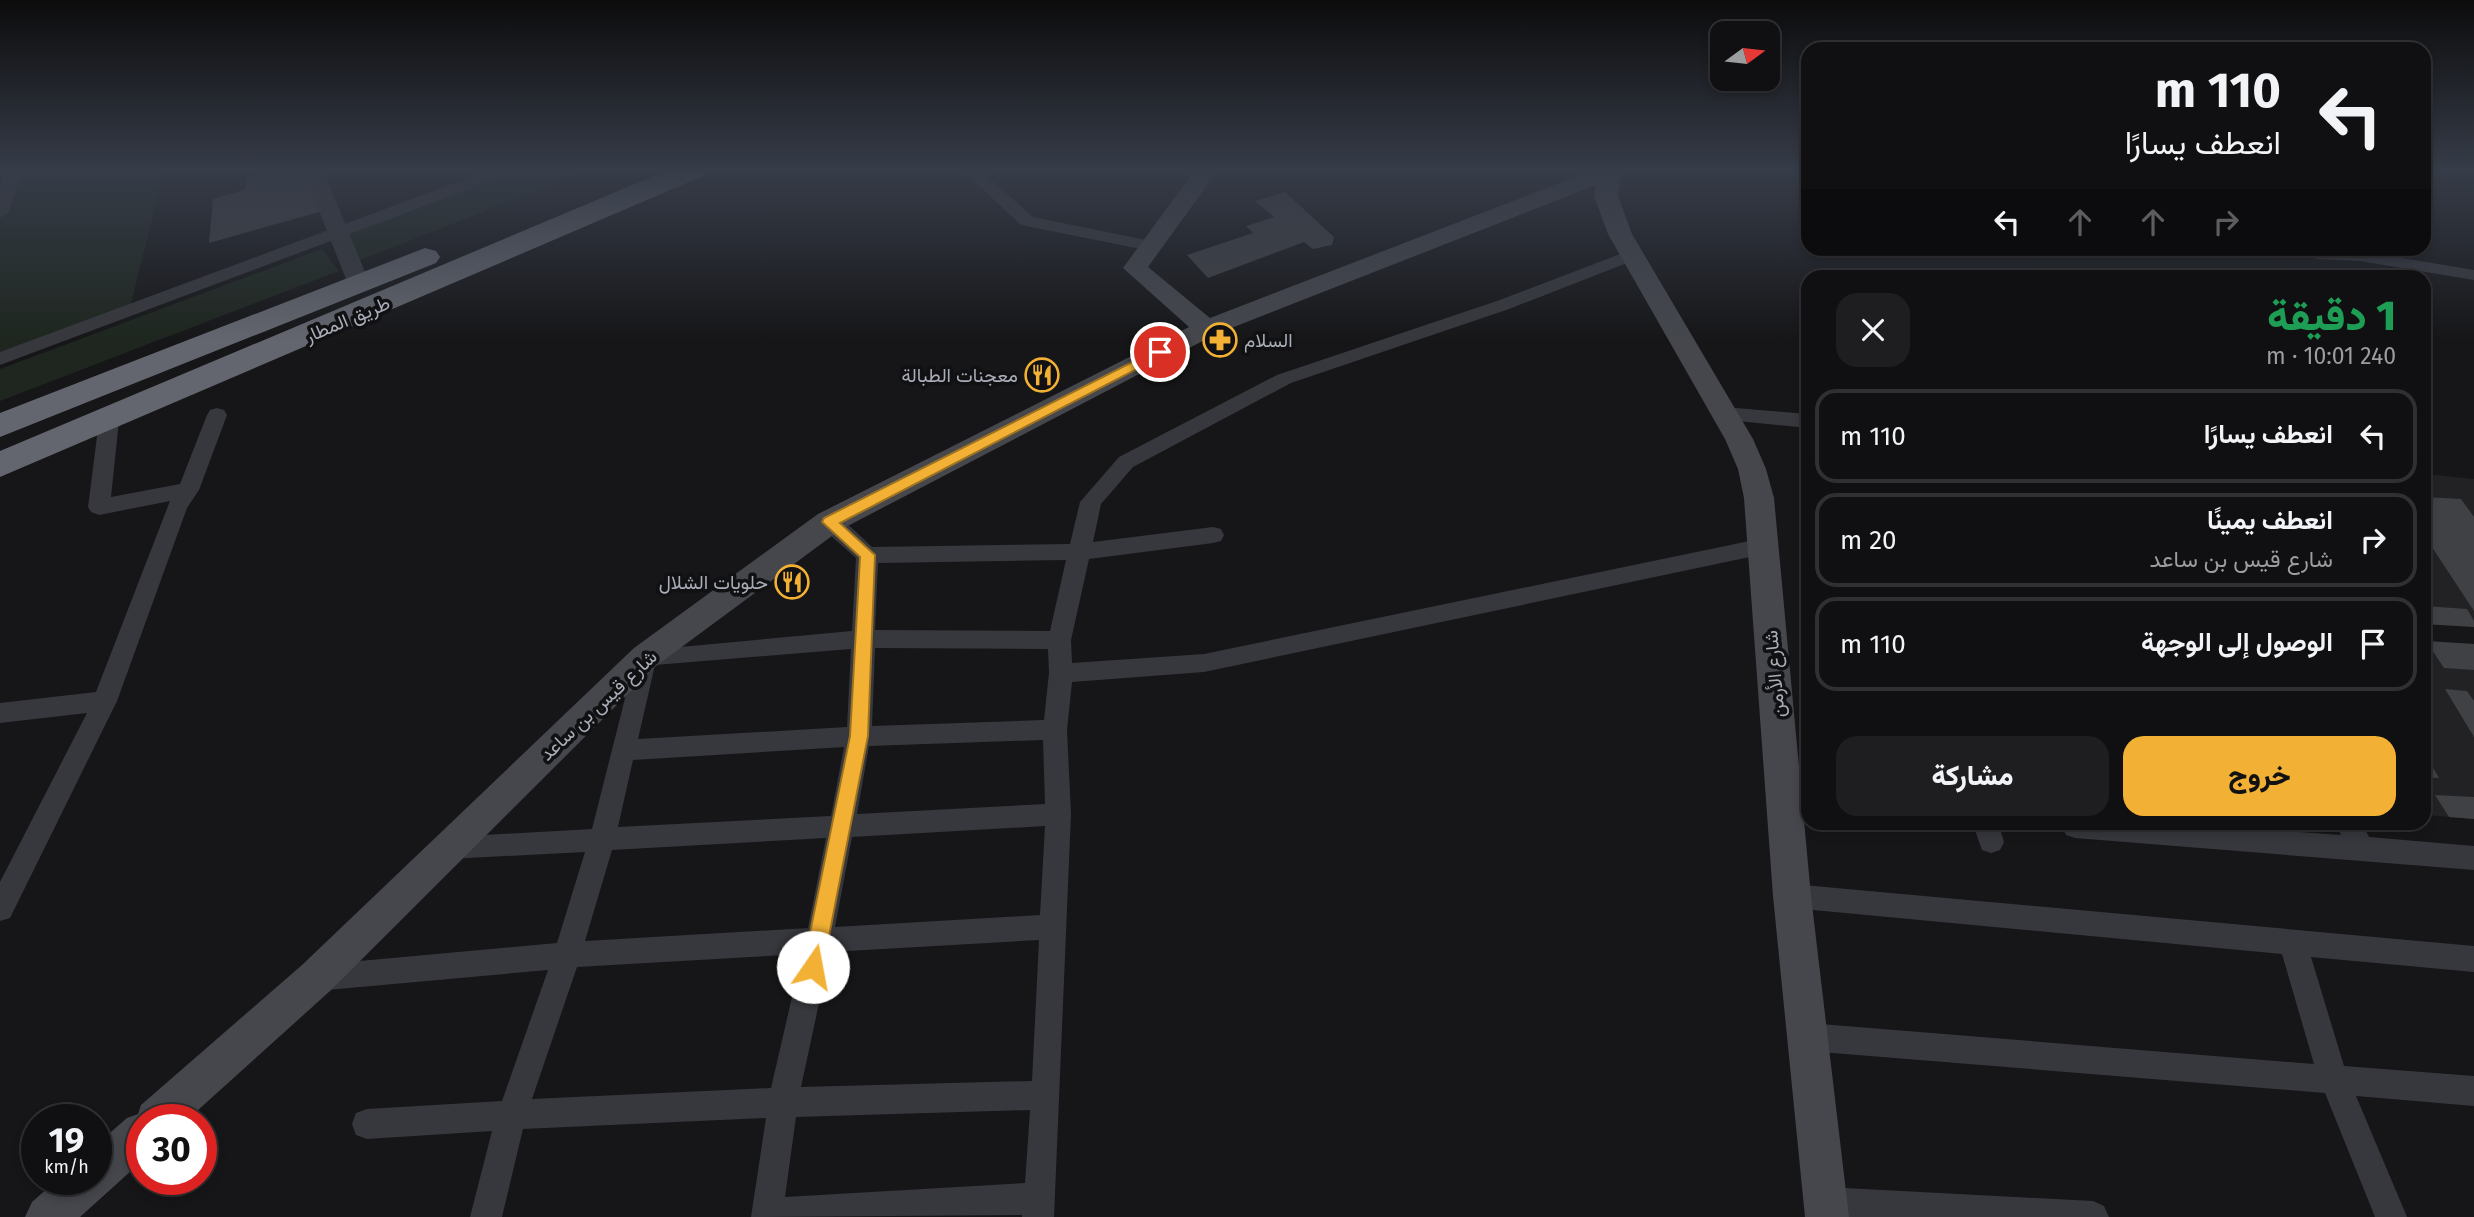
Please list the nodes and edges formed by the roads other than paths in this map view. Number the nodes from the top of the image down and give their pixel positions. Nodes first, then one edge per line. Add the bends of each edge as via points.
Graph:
1 (335, 227) edge
2 (357, 227) edge
3 (499, 227) edge
4 (561, 227) edge
5 (1056, 227) edge
6 (1165, 227) edge
7 (1470, 227) edge
8 (1619, 227) edge
9 (338, 234) junction
10 (1151, 246) junction
11 (1631, 255) junction
12 (2360, 256) edge
13 (2474, 275) edge
14 (359, 284) junction
15 (1207, 328) junction
16 (0, 359) edge
17 (1724, 414) junction
18 (217, 415) dead end
19 (1801, 420) edge
20 (108, 421) junction
21 (0, 426) edge
22 (0, 465) edge
23 (188, 490) junction
24 (829, 522) junction
25 (1213, 535) dead end
26 (1764, 546) junction
27 (1079, 552) junction
28 (867, 555) junction
29 (865, 639) junction
30 (1059, 640) junction
31 (645, 657) junction
32 (1061, 673) junction
33 (105, 701) junction
34 (0, 713) edge
35 (1055, 730) junction
36 (859, 736) junction
37 (624, 751) junction
38 (1058, 814) junction
39 (841, 827) junction
40 (2116, 830) edge
41 (2352, 830) edge
42 (602, 841) junction
43 (450, 848) junction
44 (2361, 848) junction
45 (2474, 858) edge
46 (1792, 896) junction
47 (0, 909) edge
48 (1052, 927) junction
49 (819, 940) junction
50 (2292, 943) junction
51 (567, 955) junction
52 (2474, 960) edge
53 (316, 978) junction
54 (1808, 1038) junction
55 (2334, 1080) junction
56 (2474, 1091) edge
57 (1046, 1095) junction
58 (783, 1102) junction
59 (174, 1104) edge
60 (512, 1114) junction
61 (367, 1124) dead end
62 (126, 1147) edge
63 (112, 1160) edge
64 (72, 1195) edge
65 (1038, 1208) edge
66 (1827, 1210) edge
67 (768, 1215) edge
68 (47, 1217) edge
69 (486, 1217) edge
70 (2093, 1217) edge
71 (2391, 1217) edge

1 - 9 street
2 - 9 street
3 - 14 highway, طريق المطار
4 - 20 highway, طريق المطار
5 - 10 street
6 - 10 main road
7 - 15 main road, شارع قيس بن ساعد
8 - 11 main road, شارع الأرمن
9 - 14 street
9 - 16 street
10 - 15 main road via 1135,268
11 - 17 main road, شارع الأرمن
11 - 27 street via 1284,379 1126,462 1091,502
12 - 13 street
14 - 21 highway, طريق المطار
15 - 24 main road, شارع قيس بن ساعد
17 - 19 street
17 - 26 main road, شارع الأرمن via 1752,469
18 - 23 street
20 - 22 highway, طريق المطار
20 - 23 street via 99,507
23 - 33 street via 177,507
24 - 28 street
24 - 31 main road, شارع قيس بن ساعد
25 - 27 street
26 - 32 street via 1204,663
26 - 46 main road, شارع الأرمن
27 - 28 street
27 - 30 street
28 - 29 street
29 - 30 street
29 - 31 street
29 - 36 street
30 - 32 street
31 - 37 street
31 - 43 main road, شارع قيس بن ساعد
32 - 35 street
33 - 34 street
33 - 47 street
35 - 36 street
35 - 38 street
36 - 37 street
36 - 39 street
37 - 42 street
38 - 39 street
38 - 48 street
39 - 42 street
39 - 49 street
40 - 44 street
41 - 44 street
42 - 43 street
42 - 51 street
43 - 53 main road, شارع قيس بن ساعد
44 - 45 street
46 - 50 street
46 - 54 main road, شارع الأرمن
48 - 49 street
48 - 57 street
49 - 51 street
49 - 58 street
50 - 52 street
50 - 55 street
51 - 53 street
51 - 60 street
53 - 59 main road, شارع قيس بن ساعد
54 - 55 street
54 - 66 main road, شارع الأرمن
55 - 56 street
55 - 71 street
57 - 58 street
57 - 65 street
58 - 60 street
58 - 67 street
60 - 61 street
60 - 69 street
62 - 63 main road
64 - 68 main road
65 - 67 street
66 - 70 street

